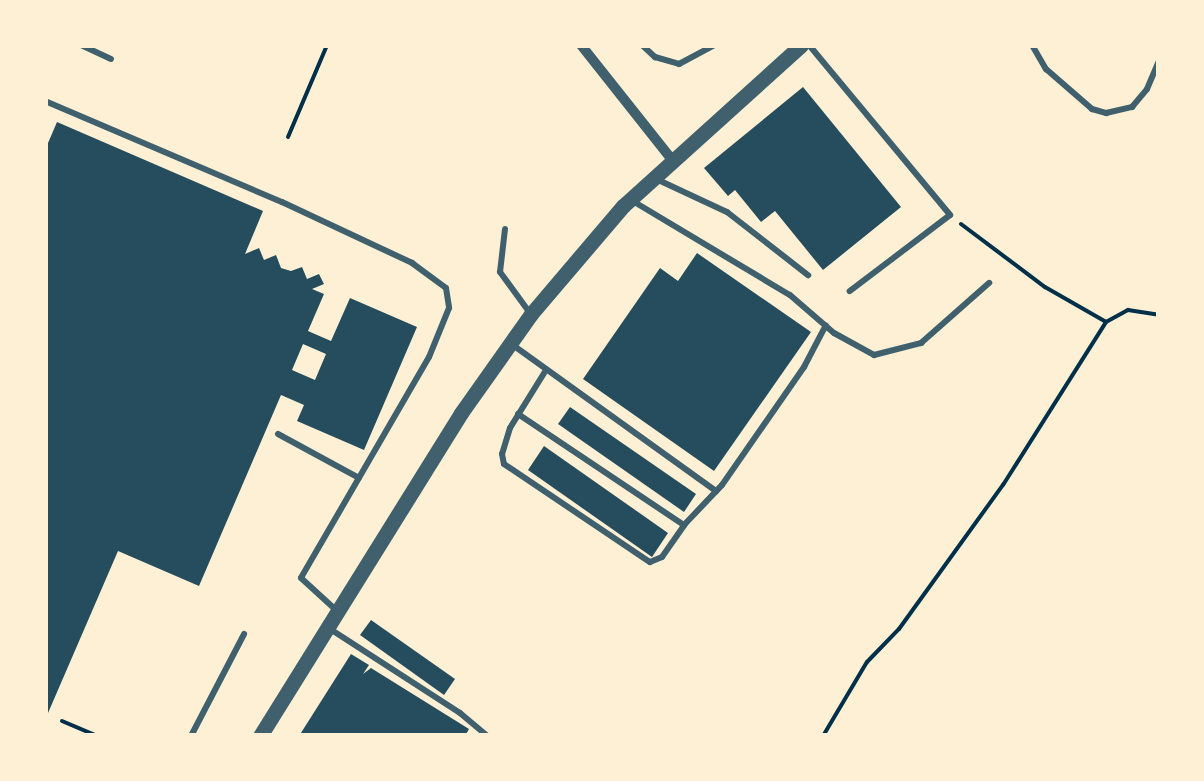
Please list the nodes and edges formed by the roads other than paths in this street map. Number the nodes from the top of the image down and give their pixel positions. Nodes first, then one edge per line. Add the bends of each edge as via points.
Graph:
1 (80, 45) edge
2 (580, 45) edge
3 (642, 45) edge
4 (714, 45) edge
5 (800, 45) edge
6 (809, 45) edge
7 (1032, 45) edge
8 (111, 59) dead end
9 (1159, 61) edge
10 (45, 101) edge
11 (672, 160) junction
12 (652, 177) junction
13 (630, 199) junction
14 (505, 230) dead end
15 (808, 276) dead end
16 (989, 283) dead end
17 (850, 291) dead end
18 (530, 314) junction
19 (826, 325) junction
20 (509, 343) junction
21 (546, 370) junction
22 (518, 414) junction
23 (278, 434) dead end
24 (358, 478) junction
25 (716, 491) junction
26 (684, 525) junction
27 (337, 611) junction
28 (327, 627) junction
29 (244, 634) dead end
30 (192, 736) edge
31 (260, 736) edge
32 (487, 736) edge

1 - 8 lane
2 - 11 street
3 - 4 lane via 679,64
5 - 11 street
6 - 17 lane via 950,215
7 - 9 lane via 1046,69 1106,114 1132,107
10 - 24 lane via 282,202 412,264 446,288 449,308 429,356
11 - 12 street
12 - 13 street
12 - 15 lane via 727,212
13 - 18 street
13 - 19 lane via 790,295
14 - 18 lane via 500,272
16 - 19 lane via 938,331 901,351 864,352
18 - 20 street
19 - 25 lane
20 - 21 lane
20 - 27 street
21 - 22 lane
21 - 25 lane
22 - 26 lane
22 - 26 lane via 502,454 508,470 628,551 658,561
23 - 24 lane
24 - 27 lane via 301,578
25 - 26 lane
27 - 28 street
28 - 31 street
28 - 32 lane
29 - 30 lane

